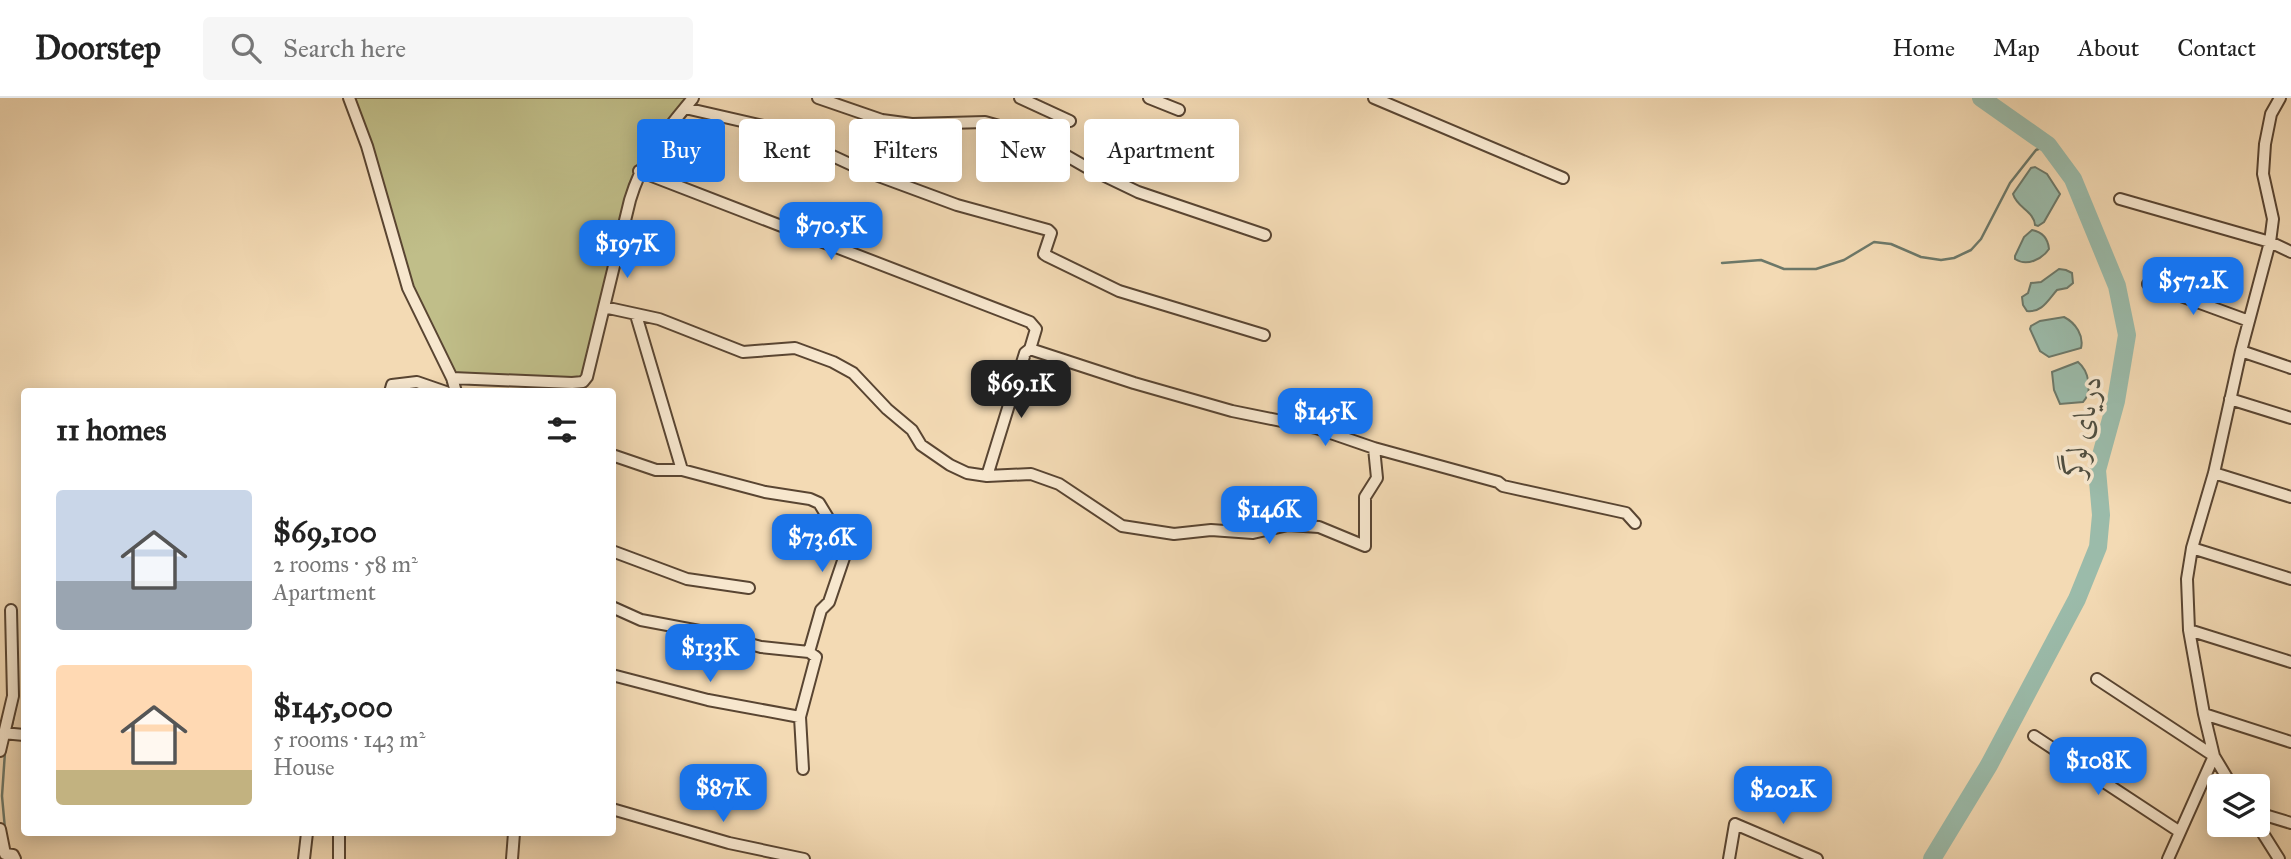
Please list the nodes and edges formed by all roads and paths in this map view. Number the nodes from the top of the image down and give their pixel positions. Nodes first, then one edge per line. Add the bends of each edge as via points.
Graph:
1 (349, 98) edge
2 (818, 98) edge
3 (1020, 98) edge
4 (1149, 98) edge
5 (1374, 98) edge
6 (2280, 98) edge
7 (689, 103) edge
8 (1179, 110) dead end
9 (675, 119) edge
10 (1066, 119) edge
11 (637, 177) edge
12 (1563, 178) dead end
13 (667, 182) edge
14 (2120, 199) dead end
15 (1265, 235) dead end
16 (2270, 242) junction
17 (2291, 252) edge
18 (2148, 284) dead end
19 (604, 307) junction
20 (636, 315) junction
21 (2249, 321) junction
22 (1264, 335) dead end
23 (1030, 349) junction
24 (2241, 351) junction
25 (2291, 368) edge
26 (452, 378) junction
27 (391, 388) edge
28 (434, 388) edge
29 (455, 388) edge
30 (2230, 398) junction
31 (2291, 418) edge
32 (1374, 448) junction
33 (616, 456) edge
34 (682, 470) junction
35 (2214, 473) junction
36 (988, 476) junction
37 (2291, 497) edge
38 (1635, 523) dead end
39 (2192, 548) junction
40 (616, 552) edge
41 (2291, 579) edge
42 (750, 588) dead end
43 (616, 609) edge
44 (11, 610) dead end
45 (2189, 630) junction
46 (809, 652) junction
47 (2291, 662) edge
48 (616, 676) edge
49 (2097, 678) dead end
50 (2204, 714) junction
51 (800, 717) junction
52 (4, 733) junction
53 (21, 735) edge
54 (2034, 736) dead end
55 (2291, 742) edge
56 (0, 751) edge
57 (2214, 756) junction
58 (803, 769) dead end
59 (2225, 774) edge
60 (616, 810) edge
61 (2270, 817) edge
62 (2291, 823) edge
63 (0, 829) edge
64 (2180, 832) junction
65 (307, 836) edge
66 (339, 836) edge
67 (512, 836) edge
68 (2266, 837) edge
69 (7, 856) edge
70 (304, 859) edge
71 (340, 859) edge
72 (513, 859) edge
73 (804, 859) edge
74 (1728, 859) edge
75 (1817, 859) edge
76 (2168, 859) edge
77 (2279, 859) edge

1 - 26 street via 408,288
2 - 15 street via 882,120 985,122 1010,129 1138,192
3 - 10 street
4 - 8 street
5 - 12 street
6 - 16 street via 2271,114 2265,144 2263,174 2273,219
7 - 9 street
7 - 22 street via 772,128 878,176 957,205 1048,230 1044,254 1107,286
11 - 19 street
13 - 23 street via 1019,316 1036,329
14 - 16 street
16 - 17 street
16 - 21 street
18 - 21 street
19 - 20 street
19 - 26 street via 583,382
20 - 34 street
20 - 36 street via 659,319 743,352 795,348 833,362 853,373 912,430 921,445 967,473
21 - 24 street
23 - 32 street via 1133,383 1232,411 1316,428
23 - 36 street
24 - 25 street
24 - 30 street
26 - 29 street
27 - 28 street via 417,382
30 - 31 street
30 - 35 street
32 - 36 street via 1377,478 1365,498 1365,546 1319,527 1287,525 1253,533 1135,530 1109,519 1059,484 1031,474
32 - 38 street via 1503,486 1626,513
33 - 34 street via 656,470
34 - 46 street via 810,499 823,507 847,549
35 - 37 street
35 - 39 street
39 - 41 street
39 - 45 street via 2187,579
40 - 42 street via 687,579
43 - 46 street via 641,620 761,647
44 - 52 street via 13,696
45 - 47 street
45 - 50 street
46 - 51 street via 816,657
48 - 51 street
49 - 57 street
50 - 55 street
50 - 57 street
51 - 58 street
52 - 53 street
52 - 56 street
54 - 64 street
57 - 59 street
57 - 64 street
60 - 73 street
61 - 62 street
63 - 69 street
64 - 76 street
65 - 70 street
66 - 71 street
67 - 72 street
68 - 77 street
74 - 75 street via 1735,824

